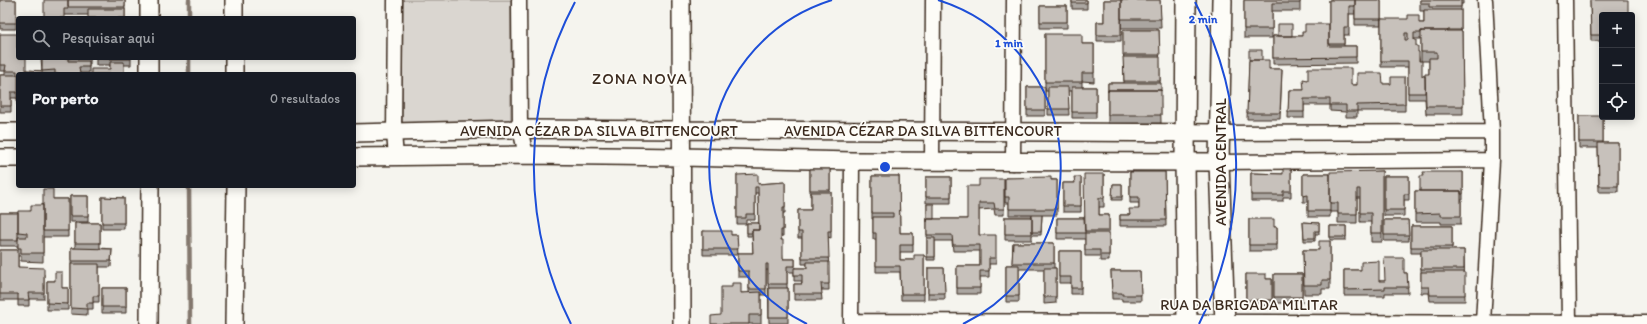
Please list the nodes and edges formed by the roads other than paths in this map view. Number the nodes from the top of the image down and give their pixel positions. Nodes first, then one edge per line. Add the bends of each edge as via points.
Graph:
1 (148, 0) edge
2 (234, 0) edge
3 (395, 0) edge
4 (519, 0) edge
5 (681, 0) edge
6 (932, 0) edge
7 (1014, 0) edge
8 (1186, 0) edge
9 (1222, 0) edge
10 (1485, 0) edge
11 (1565, 0) edge
12 (149, 16) edge
13 (234, 16) edge
14 (149, 60) edge
15 (234, 60) edge
16 (149, 72) edge
17 (234, 72) edge
18 (520, 129) junction
19 (681, 130) junction
20 (932, 131) junction
21 (0, 132) edge
22 (16, 132) edge
23 (1013, 132) junction
24 (1492, 132) junction
25 (356, 133) edge
26 (394, 133) junction
27 (1186, 133) junction
28 (1220, 133) junction
29 (526, 155) junction
30 (356, 157) edge
31 (396, 157) junction
32 (682, 157) junction
33 (0, 158) edge
34 (16, 158) edge
35 (1492, 160) junction
36 (852, 161) junction
37 (1185, 161) junction
38 (932, 162) junction
39 (1013, 162) junction
40 (1219, 162) junction
41 (150, 188) edge
42 (236, 188) edge
43 (851, 323) edge
44 (1187, 323) edge
45 (1225, 323) edge
46 (1483, 323) junction
47 (1569, 323) junction
48 (1647, 323) edge
49 (150, 324) edge
50 (234, 324) edge
51 (682, 324) edge

1 - 12 street
2 - 13 street
3 - 26 street
4 - 18 street
5 - 19 street
6 - 20 street
7 - 23 street
8 - 27 main road
9 - 28 main road, AVENIDA CENTRAL
10 - 24 street
11 - 47 street
14 - 16 street
15 - 17 street
18 - 19 street, AVENIDA CÉZAR DA SILVA BITTENCOURT
18 - 26 street, AVENIDA CÉZAR DA SILVA BITTENCOURT
18 - 29 street
19 - 20 street, AVENIDA CÉZAR DA SILVA BITTENCOURT
19 - 32 street
20 - 23 street, AVENIDA CÉZAR DA SILVA BITTENCOURT
20 - 38 street
21 - 22 street
23 - 27 street, AVENIDA CÉZAR DA SILVA BITTENCOURT
23 - 39 street
24 - 28 street, AVENIDA CÉZAR DA SILVA BITTENCOURT
24 - 35 street
25 - 26 street, AVENIDA CÉZAR DA SILVA BITTENCOURT
26 - 31 street
27 - 28 street, AVENIDA CÉZAR DA SILVA BITTENCOURT
27 - 37 main road
28 - 40 main road, AVENIDA CENTRAL
29 - 31 street, AVENIDA CÉZAR DA SILVA BITTENCOURT
29 - 32 street, AVENIDA CÉZAR DA SILVA BITTENCOURT
30 - 31 street, AVENIDA CÉZAR DA SILVA BITTENCOURT
32 - 36 street, AVENIDA CÉZAR DA SILVA BITTENCOURT
32 - 51 street
33 - 34 street
35 - 40 street, AVENIDA CÉZAR DA SILVA BITTENCOURT
35 - 46 street
36 - 38 street, AVENIDA CÉZAR DA SILVA BITTENCOURT
36 - 43 street
37 - 39 street, AVENIDA CÉZAR DA SILVA BITTENCOURT
37 - 40 street, AVENIDA CÉZAR DA SILVA BITTENCOURT
37 - 44 main road
38 - 39 street, AVENIDA CÉZAR DA SILVA BITTENCOURT
40 - 45 main road, AVENIDA CENTRAL
41 - 49 street
42 - 50 street
43 - 44 street, RUA DA BRIGADA MILITAR
44 - 45 street, RUA DA BRIGADA MILITAR
45 - 46 street, RUA DA BRIGADA MILITAR
46 - 47 street, RUA DA BRIGADA MILITAR
47 - 48 street, RUA DA BRIGADA MILITAR

